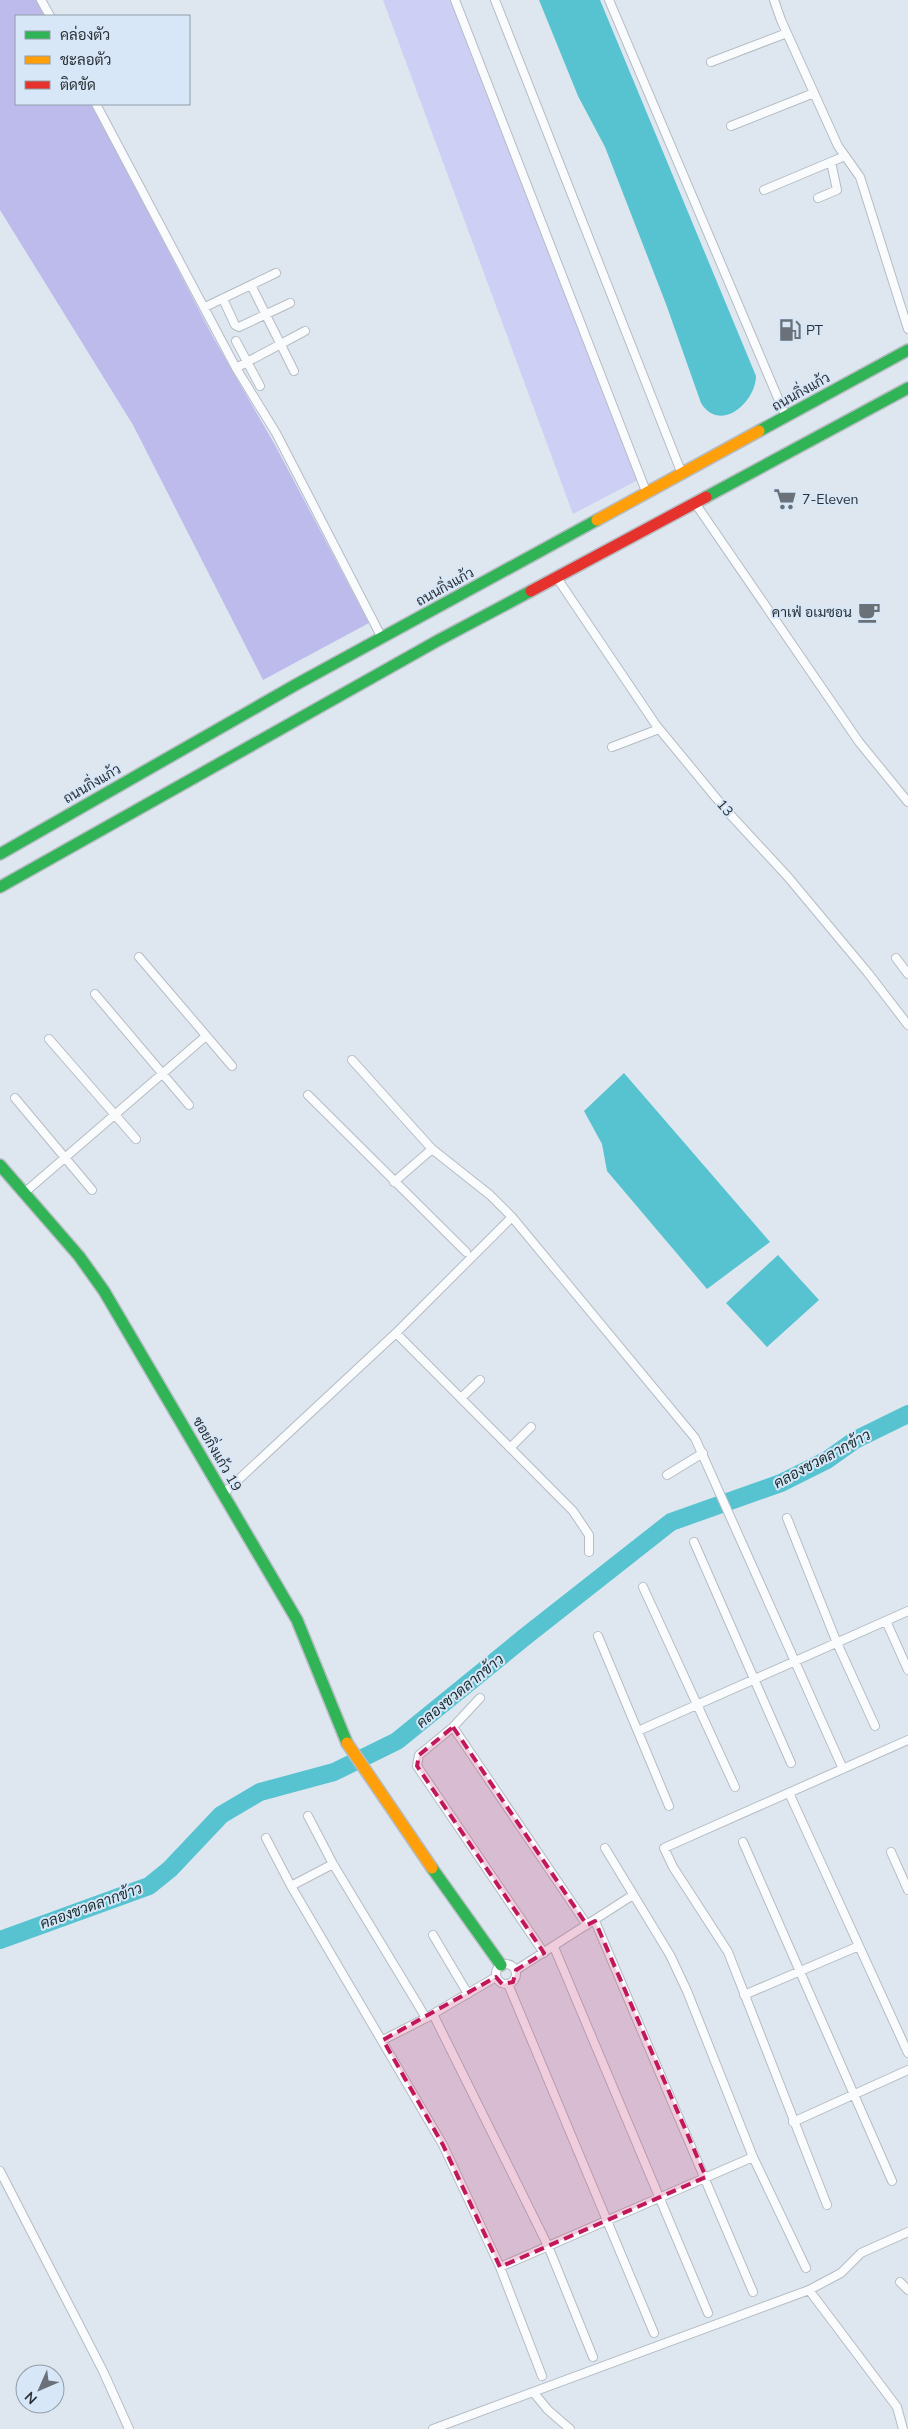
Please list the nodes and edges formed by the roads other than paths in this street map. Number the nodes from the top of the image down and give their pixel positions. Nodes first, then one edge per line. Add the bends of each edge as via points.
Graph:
1 (42, 0) edge
2 (454, 0) edge
3 (494, 0) edge
4 (609, 0) edge
5 (774, 0) edge
6 (50, 15) edge
7 (787, 33) junction
8 (711, 62) dead end
9 (814, 93) junction
10 (97, 105) edge
11 (731, 126) dead end
12 (845, 156) junction
13 (831, 162) junction
14 (764, 190) dead end
15 (818, 198) dead end
16 (276, 273) dead end
17 (252, 285) junction
18 (223, 299) junction
19 (290, 303) dead end
20 (205, 307) junction
21 (265, 315) junction
22 (908, 329) edge
23 (305, 331) dead end
24 (236, 341) dead end
25 (279, 345) junction
26 (908, 350) edge
27 (247, 362) junction
28 (236, 368) junction
29 (294, 371) dead end
30 (260, 386) dead end
31 (908, 388) edge
32 (786, 417) junction
33 (682, 474) junction
34 (647, 494) junction
35 (695, 504) junction
36 (557, 578) junction
37 (382, 638) junction
38 (659, 729) junction
39 (612, 747) dead end
40 (908, 802) edge
41 (0, 854) edge
42 (0, 887) edge
43 (139, 957) dead end
44 (896, 958) dead end
45 (908, 974) edge
46 (95, 994) dead end
47 (908, 1025) edge
48 (206, 1036) junction
49 (49, 1040) dead end
50 (352, 1060) dead end
51 (232, 1066) dead end
52 (162, 1073) junction
53 (308, 1095) dead end
54 (15, 1098) dead end
55 (189, 1105) dead end
56 (115, 1114) junction
57 (136, 1139) dead end
58 (432, 1149) junction
59 (65, 1158) junction
60 (0, 1165) edge
61 (394, 1182) junction
62 (92, 1190) dead end
63 (24, 1193) junction
64 (512, 1217) junction
65 (466, 1252) dead end
66 (396, 1332) junction
67 (480, 1380) dead end
68 (461, 1398) junction
69 (531, 1427) dead end
70 (510, 1448) junction
71 (703, 1453) junction
72 (667, 1475) dead end
73 (223, 1494) junction
74 (787, 1518) dead end
75 (694, 1542) dead end
76 (589, 1552) dead end
77 (643, 1587) dead end
78 (908, 1611) edge
79 (886, 1621) junction
80 (598, 1636) dead end
81 (837, 1643) junction
82 (795, 1661) junction
83 (908, 1670) edge
84 (754, 1680) junction
85 (480, 1698) dead end
86 (697, 1705) junction
87 (875, 1726) dead end
88 (453, 1727) junction
89 (638, 1731) junction
90 (908, 1740) edge
91 (791, 1763) dead end
92 (843, 1769) junction
93 (735, 1787) dead end
94 (789, 1793) junction
95 (669, 1806) dead end
96 (308, 1816) dead end
97 (266, 1838) dead end
98 (744, 1842) dead end
99 (605, 1848) dead end
100 (891, 1852) dead end
101 (333, 1864) junction
102 (291, 1886) junction
103 (908, 1890) edge
104 (632, 1895) junction
105 (595, 1921) junction
106 (587, 1925) junction
107 (433, 1935) dead end
108 (860, 1946) junction
109 (554, 1947) junction
110 (544, 1953) junction
111 (501, 1965) junction
112 (516, 1970) junction
113 (800, 1971) junction
114 (496, 1977) junction
115 (508, 1984) junction
116 (468, 1994) junction
117 (744, 1995) junction
118 (430, 2016) junction
119 (383, 2040) junction
120 (908, 2053) edge
121 (908, 2070) edge
122 (855, 2094) junction
123 (793, 2122) junction
124 (753, 2157) junction
125 (0, 2171) edge
126 (706, 2177) junction
127 (892, 2180) dead end
128 (658, 2196) junction
129 (827, 2205) dead end
130 (608, 2220) junction
131 (908, 2232) edge
132 (548, 2246) junction
133 (500, 2267) junction
134 (806, 2268) dead end
135 (900, 2282) dead end
136 (809, 2290) junction
137 (908, 2290) edge
138 (753, 2292) dead end
139 (708, 2313) dead end
140 (654, 2333) dead end
141 (593, 2357) dead end
142 (542, 2376) dead end
143 (534, 2392) junction
144 (905, 2428) edge
145 (129, 2429) edge
146 (434, 2429) edge
147 (570, 2429) edge

1 - 6 street
2 - 34 street
3 - 33 street
4 - 32 street
5 - 7 street
7 - 8 street
7 - 9 street
9 - 11 street
9 - 12 street
10 - 20 street
12 - 13 street
12 - 22 street via 860,177
13 - 14 street
13 - 15 street via 837,190
16 - 17 street
17 - 18 street
17 - 21 street
18 - 20 street
18 - 21 street via 237,327
19 - 21 street
20 - 28 street
21 - 25 street
23 - 25 street
24 - 27 street
25 - 27 street
25 - 29 street
26 - 32 main road, ถนนกิ่งแก้ว
27 - 28 street
27 - 30 street
28 - 37 street via 276,433
31 - 35 main road
32 - 33 main road, ถนนกิ่งแก้ว
33 - 34 main road, ถนนกิ่งแก้ว
34 - 37 main road, ถนนกิ่งแก้ว
35 - 36 main road
35 - 40 street via 859,742
36 - 38 street, 13
36 - 42 main road via 437,641
37 - 41 main road, ถนนกิ่งแก้ว
38 - 39 street
38 - 47 street, 13 via 856,958
43 - 48 street
44 - 45 street
46 - 52 street
48 - 51 street
48 - 52 street
49 - 56 street
50 - 58 street
52 - 55 street
52 - 56 street
53 - 61 street
54 - 59 street
56 - 57 street
56 - 59 street
58 - 61 street
58 - 64 street via 490,1195
59 - 62 street
59 - 63 street
60 - 63 main road, ซอยกิ่งแก้ว 19
61 - 65 street
63 - 73 main road, ซอยกิ่งแก้ว 19 via 79,1256 104,1291
64 - 66 street
64 - 71 street via 686,1426
66 - 68 street
66 - 73 street
67 - 68 street
68 - 70 street
69 - 70 street
70 - 76 street via 587,1529
71 - 72 street
71 - 82 street
73 - 111 main road, ซอยกิ่งแก้ว 19 via 297,1620 345,1740 356,1759
74 - 81 street
75 - 84 street
77 - 86 street
78 - 79 street
79 - 81 street
79 - 83 street
80 - 89 street
81 - 82 street
81 - 87 street
82 - 84 street
82 - 92 street
84 - 86 street
84 - 91 street
85 - 88 street
86 - 89 street
86 - 93 street
88 - 106 street
88 - 110 street via 419,1755 417,1766
89 - 95 street
90 - 92 street
92 - 94 street
94 - 108 street
94 - 117 street via 664,1848 728,1952
96 - 101 street
97 - 102 street
98 - 113 street
99 - 104 street
100 - 103 street
101 - 102 street
101 - 118 street
102 - 119 street
104 - 105 street
104 - 124 street via 670,1956 687,1991
105 - 106 street
105 - 126 street
106 - 109 street
107 - 116 street
108 - 113 street
108 - 120 street
109 - 110 street
109 - 128 street
110 - 112 street
111 - 112 street via 508,1963
111 - 114 street via 496,1970
112 - 115 street via 514,1980
113 - 117 street
113 - 122 street
114 - 115 street via 501,1983
114 - 116 street
115 - 130 street
116 - 118 street
117 - 123 street
118 - 119 street
118 - 132 street
119 - 133 street via 443,2145
121 - 122 street
122 - 123 street
122 - 127 street
123 - 129 street
124 - 126 street
124 - 134 street
125 - 145 street
126 - 128 street
126 - 138 street
128 - 130 street
128 - 139 street
130 - 132 street
130 - 140 street
131 - 136 street via 861,2253 841,2273
132 - 133 street
132 - 141 street
133 - 142 street
135 - 137 street
136 - 143 street
136 - 144 street via 897,2407
143 - 146 street
143 - 147 street via 548,2410

